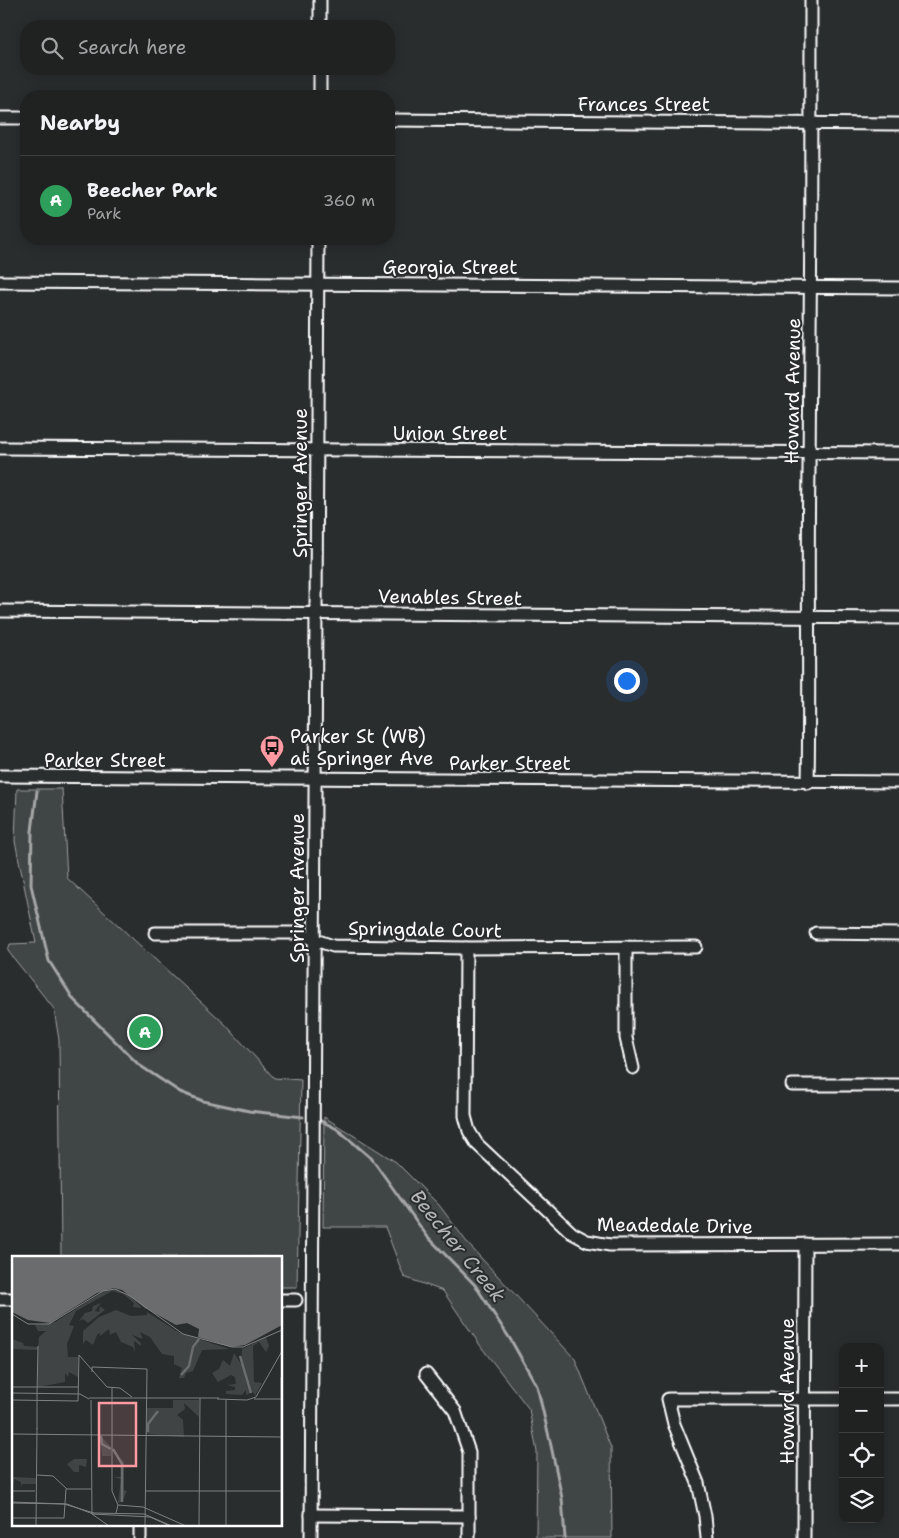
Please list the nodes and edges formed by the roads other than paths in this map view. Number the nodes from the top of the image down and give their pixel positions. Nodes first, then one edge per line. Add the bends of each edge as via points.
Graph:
1 (320, 0) edge
2 (811, 0) edge
3 (320, 20) edge
4 (320, 75) edge
5 (320, 90) edge
6 (0, 118) edge
7 (20, 118) edge
8 (395, 120) edge
9 (811, 123) junction
10 (899, 124) edge
11 (318, 245) edge
12 (0, 282) edge
13 (318, 284) junction
14 (811, 288) junction
15 (899, 288) edge
16 (0, 448) edge
17 (318, 450) junction
18 (810, 452) junction
19 (899, 453) edge
20 (0, 611) edge
21 (316, 613) junction
22 (808, 617) junction
23 (899, 618) edge
24 (0, 776) edge
25 (315, 779) junction
26 (808, 782) junction
27 (899, 782) edge
28 (155, 933) dead end
29 (816, 934) dead end
30 (899, 934) edge
31 (314, 940) junction
32 (626, 947) junction
33 (696, 947) dead end
34 (466, 948) junction
35 (633, 1068) dead end
36 (792, 1085) dead end
37 (899, 1085) edge
38 (805, 1244) junction
39 (899, 1244) edge
40 (282, 1300) edge
41 (296, 1300) dead end
42 (426, 1374) dead end
43 (899, 1398) edge
44 (804, 1399) junction
45 (839, 1399) edge
46 (884, 1399) edge
47 (311, 1515) junction
48 (469, 1516) junction
49 (311, 1538) edge
50 (469, 1538) edge
51 (707, 1538) edge
52 (804, 1538) edge

1 - 3 street
2 - 9 street, Howard Avenue
4 - 5 street
6 - 7 street
8 - 9 street, Frances Street
9 - 10 street, Frances Street
9 - 14 street, Howard Avenue
11 - 13 street, Springer Avenue
12 - 13 street, Georgia Street
13 - 14 street, Georgia Street
13 - 17 street, Springer Avenue
14 - 15 street, Georgia Street
14 - 18 street, Howard Avenue
16 - 17 street, Union Street
17 - 18 street, Union Street
17 - 21 street, Springer Avenue
18 - 19 street, Union Street
18 - 22 street, Howard Avenue
20 - 21 street, Venables Street
21 - 22 street, Venables Street
21 - 25 street, Springer Avenue
22 - 23 street, Venables Street
22 - 26 street, Howard Avenue
24 - 25 street, Parker Street
25 - 26 street, Parker Street
25 - 31 street, Springer Avenue
26 - 27 street, Parker Street
28 - 31 street, Springdale Court via 300,934
29 - 30 street
31 - 34 street, Springdale Court via 333,946
31 - 47 street, Springer Avenue
32 - 33 street, Springdale Court
32 - 34 street, Springdale Court
32 - 35 street via 626,1038
34 - 38 street, Meadedale Drive via 465,1116 469,1130 477,1144 572,1232 587,1241 610,1245
36 - 37 street
38 - 39 street, Meadedale Drive
38 - 44 street, Howard Avenue
40 - 41 street
42 - 48 street via 456,1411 469,1452
43 - 46 street
44 - 45 street
44 - 51 street via 668,1399 674,1424 698,1483
44 - 52 street, Howard Avenue
47 - 48 street
47 - 49 street, Springer Avenue
48 - 50 street

